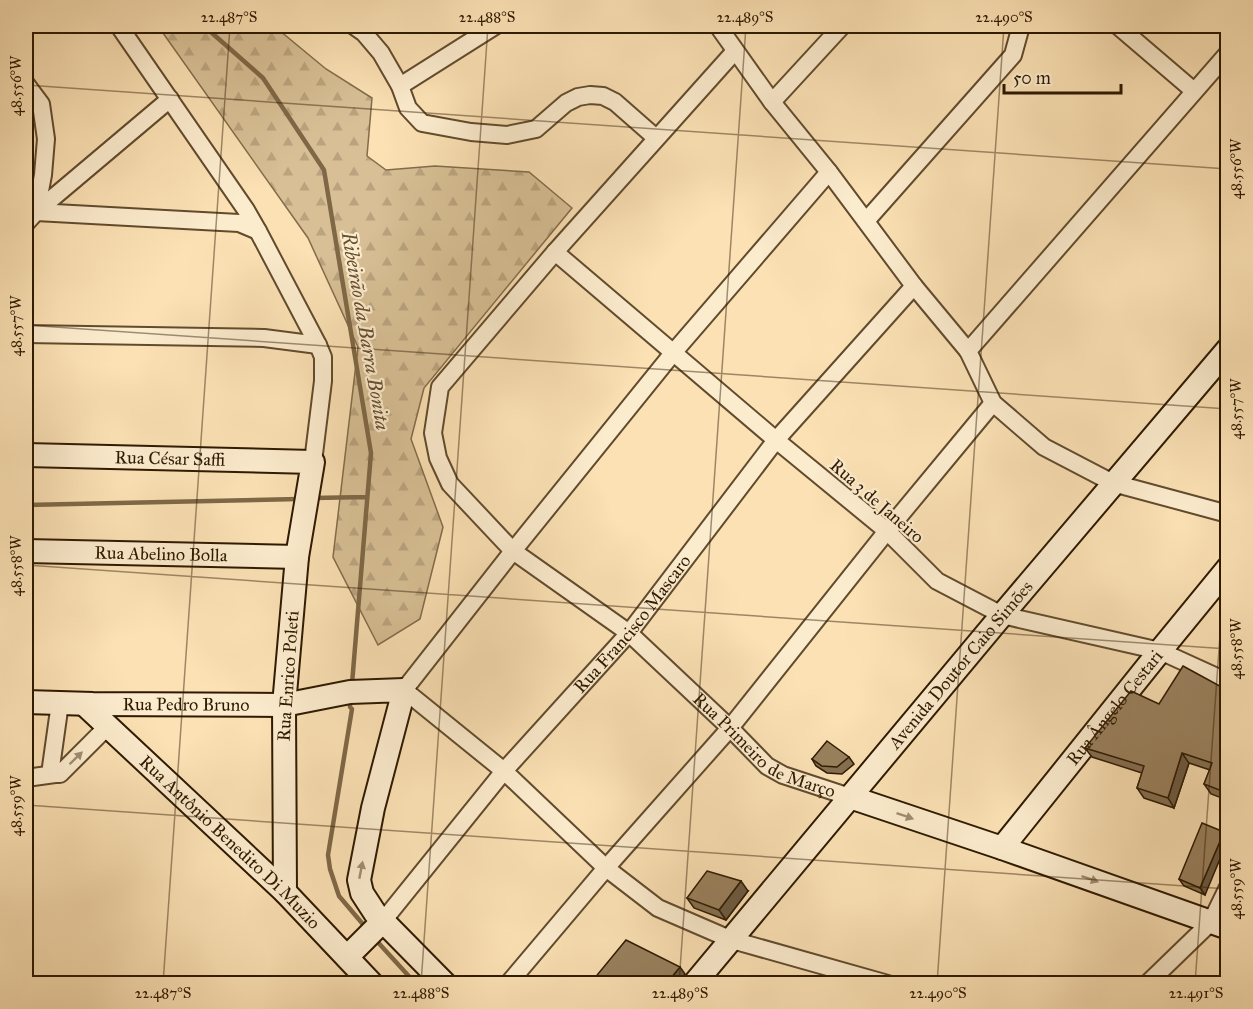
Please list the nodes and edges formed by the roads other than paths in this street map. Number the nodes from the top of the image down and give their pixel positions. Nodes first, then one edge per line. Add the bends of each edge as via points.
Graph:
1 (119, 26) edge
2 (354, 26) edge
3 (495, 26) edge
4 (718, 26) edge
5 (842, 26) edge
6 (1021, 26) edge
7 (1118, 26) edge
8 (735, 51) junction
9 (1227, 53) edge
10 (26, 84) edge
11 (400, 86) junction
12 (1194, 91) junction
13 (170, 99) junction
14 (772, 102) junction
15 (656, 138) junction
16 (829, 172) junction
17 (31, 218) edge
18 (866, 221) junction
19 (258, 231) junction
20 (555, 252) junction
21 (914, 286) junction
22 (26, 334) edge
23 (318, 345) junction
24 (1227, 349) edge
25 (968, 351) junction
26 (673, 353) junction
27 (993, 403) junction
28 (776, 440) junction
29 (26, 455) edge
30 (313, 462) junction
31 (1113, 483) junction
32 (1227, 514) edge
33 (887, 531) junction
34 (26, 551) edge
35 (513, 551) junction
36 (297, 557) junction
37 (1227, 568) edge
38 (1002, 615) junction
39 (629, 633) junction
40 (1160, 651) junction
41 (1227, 681) edge
42 (404, 690) junction
43 (26, 702) edge
44 (60, 703) junction
45 (84, 704) junction
46 (284, 705) junction
47 (108, 726) junction
48 (730, 728) junction
49 (53, 770) junction
50 (504, 771) junction
51 (29, 778) edge
52 (850, 797) junction
53 (1002, 848) junction
54 (606, 868) junction
55 (1227, 887) edge
56 (285, 892) junction
57 (1219, 925) edge
58 (378, 926) junction
59 (732, 940) junction
60 (349, 955) junction
61 (864, 980) edge
62 (372, 984) edge
63 (445, 984) edge
64 (508, 984) edge
65 (694, 984) edge
66 (888, 984) edge
67 (1147, 984) edge

1 - 13 street
2 - 11 street via 381,53
3 - 11 street
4 - 8 street
5 - 14 street
6 - 18 street via 1013,55
7 - 12 street
8 - 14 street
8 - 15 street
9 - 12 street
10 - 17 street via 41,104 46,139 43,175
11 - 15 street via 408,108 422,123 507,135 536,129 566,103 590,95 615,102
12 - 25 street
13 - 17 street
13 - 19 street
14 - 16 street
15 - 20 street
16 - 18 street
16 - 26 street
17 - 19 street via 238,223
18 - 21 street
19 - 23 street
20 - 26 street, Rua 3 de Janeiro
20 - 35 street, Rua Primeiro de Março via 440,387 433,434 450,484
21 - 25 street
21 - 28 street, Rua Francisco Mascaro
22 - 23 street via 264,338
23 - 30 street via 323,357 323,381
24 - 31 street, Avenida Doutor Caio Simões
25 - 27 street
26 - 28 street, Rua 3 de Janeiro
26 - 35 street
27 - 31 street via 1044,447
27 - 33 street
28 - 33 street, Rua 3 de Janeiro
28 - 39 street, Rua Francisco Mascaro
29 - 30 street, Rua César Saffi
30 - 36 street, Rua Enrico Poleti
31 - 32 street
31 - 38 street, Avenida Doutor Caio Simões
33 - 38 street, Rua 3 de Janeiro via 937,581
33 - 48 street
34 - 36 street, Rua Abelino Bolla
35 - 39 street, Rua Primeiro de Março
35 - 42 street
36 - 46 street, Rua Enrico Poleti
37 - 40 street, Rua Ângelo Cestari
38 - 40 street, Rua 3 de Janeiro
38 - 52 street, Avenida Doutor Caio Simões
39 - 48 street, Rua Primeiro de Março
39 - 50 street, Rua Francisco Mascaro
40 - 41 street, Rua 3 de Janeiro
40 - 53 street, Rua Ângelo Cestari
42 - 46 street, Rua Pedro Bruno via 350,692
42 - 50 street
58 -> 42 street via 359,880
43 - 44 street, Rua Pedro Bruno
44 - 45 street, Rua Pedro Bruno
44 - 49 street
45 - 46 street, Rua Pedro Bruno
45 - 47 street, Rua Antônio Benedito Di Muzio
46 - 56 street, Rua Enrico Poleti
49 -> 47 street via 60,774
47 - 56 street, Rua Antônio Benedito Di Muzio
48 - 52 street, Rua Primeiro de Março via 767,766
48 - 54 street
49 - 51 street
50 - 54 street
50 - 58 street, Rua Francisco Mascaro
52 -> 53 street, Rua Primeiro de Março
52 - 59 street, Avenida Doutor Caio Simões
53 -> 57 street, Rua Primeiro de Março
54 - 59 street via 658,908
54 - 64 street
55 - 57 street
56 - 60 street, Rua Antônio Benedito Di Muzio
57 - 67 street
58 - 60 street, Rua Francisco Mascaro
58 - 63 street
59 - 61 street
59 - 65 street, Avenida Doutor Caio Simões
60 - 62 street, Rua Antônio Benedito Di Muzio
61 - 66 street

